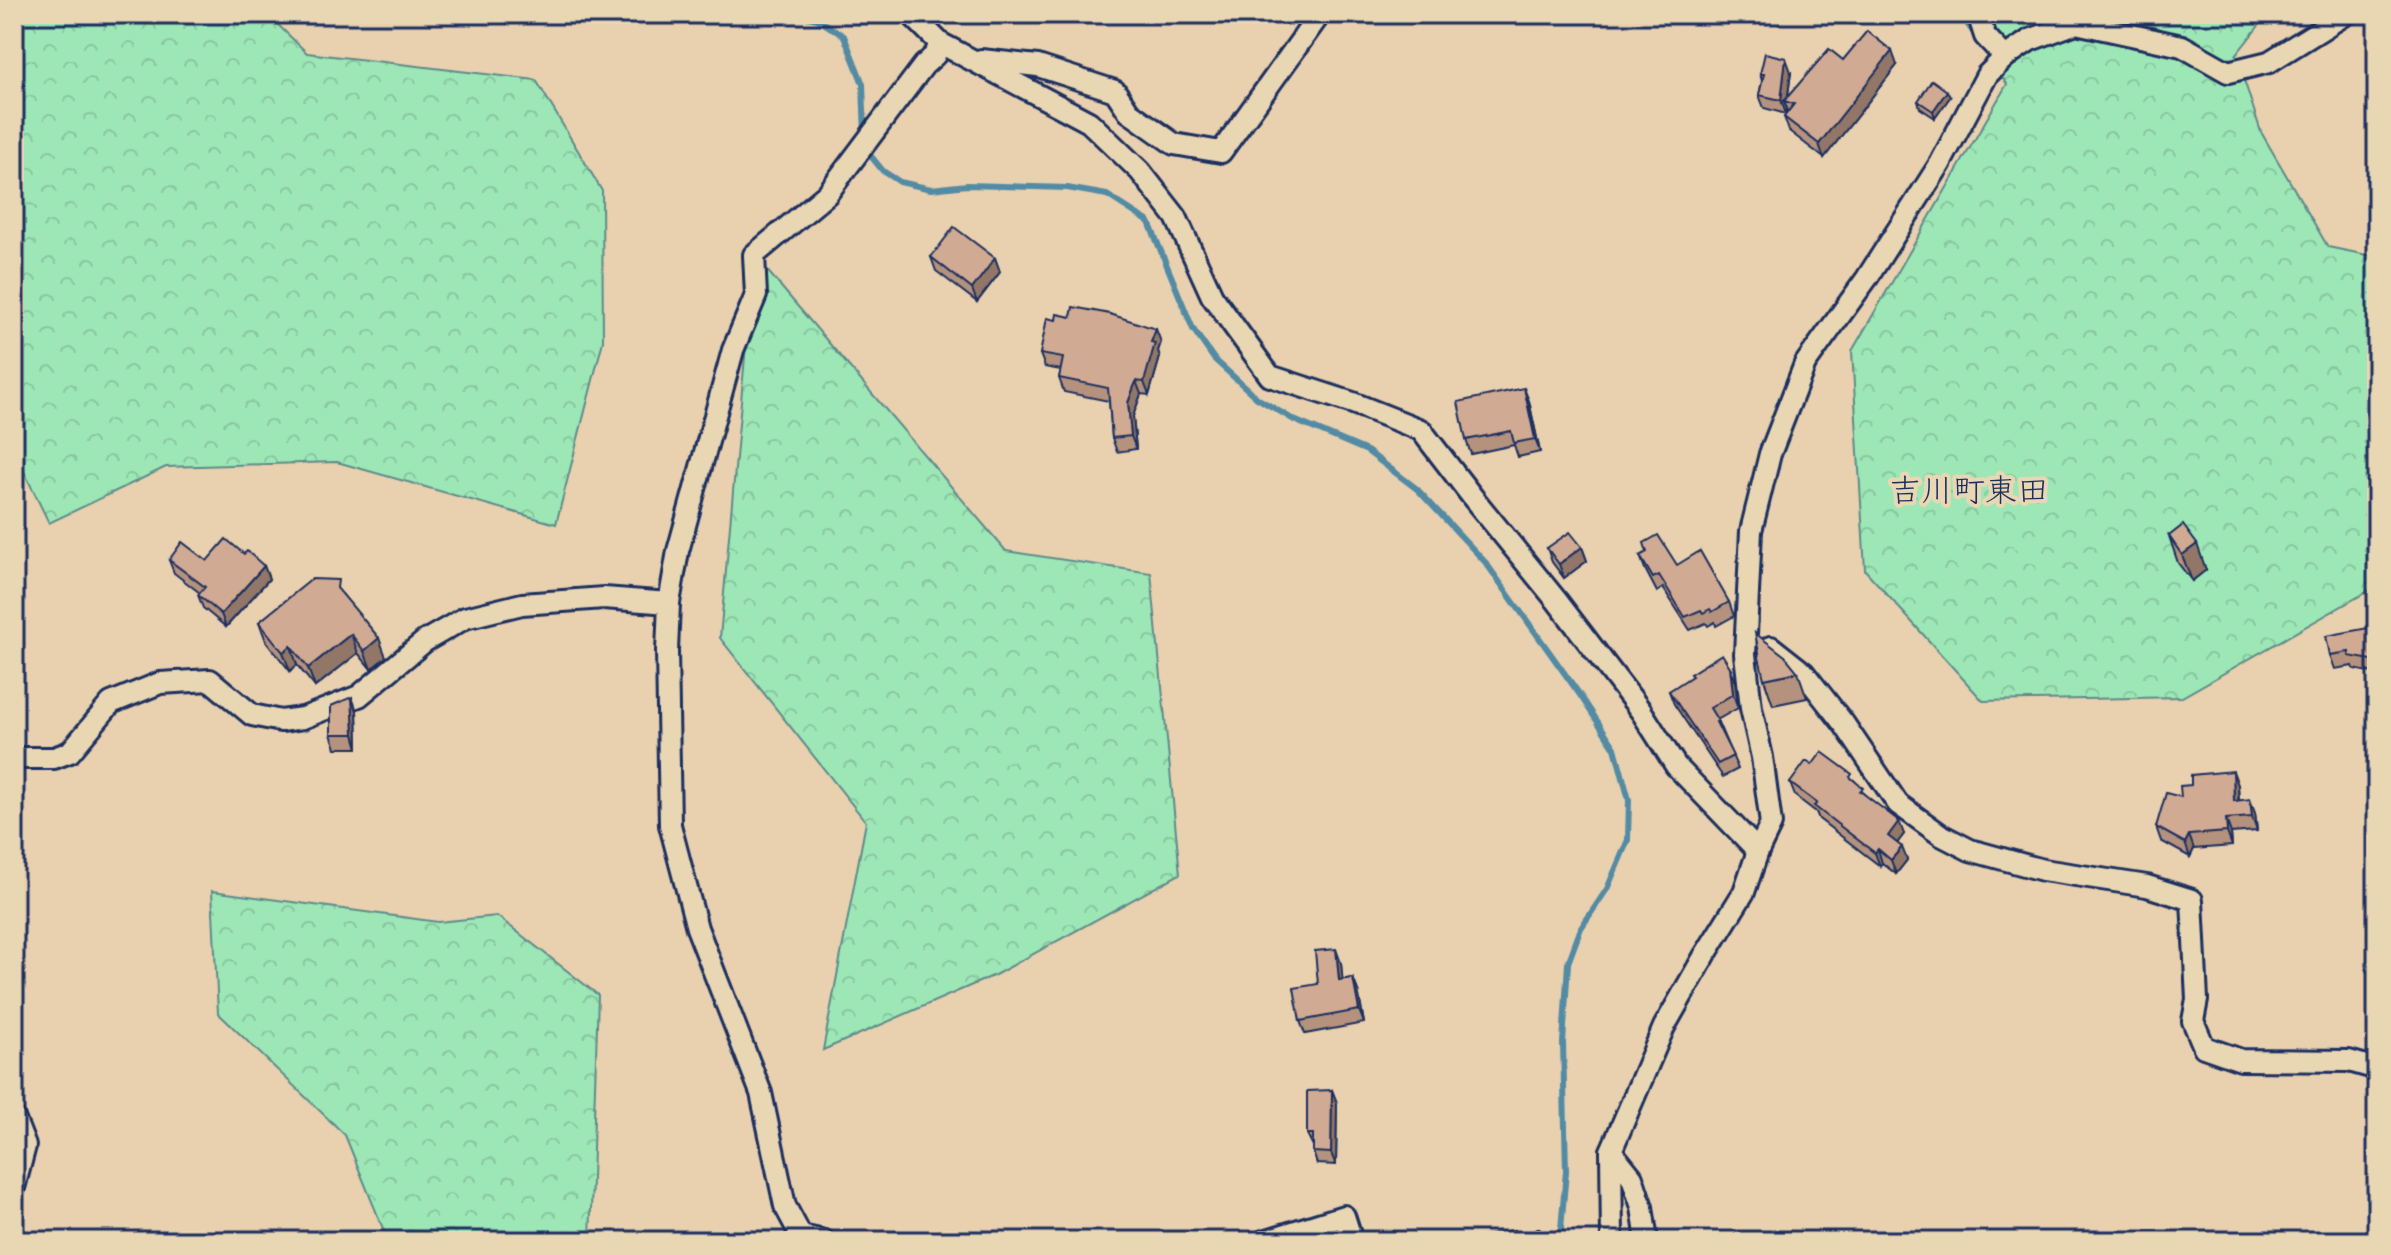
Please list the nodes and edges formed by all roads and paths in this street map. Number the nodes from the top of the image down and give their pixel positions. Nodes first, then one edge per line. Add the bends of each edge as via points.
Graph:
1 (911, 14) edge
2 (1320, 14) edge
3 (1978, 14) edge
4 (2346, 14) edge
5 (940, 43) junction
6 (2005, 57) junction
7 (973, 60) junction
8 (669, 603) junction
9 (1745, 628) junction
10 (14, 758) edge
11 (1758, 851) junction
12 (2377, 1069) edge
13 (14, 1118) edge
14 (1611, 1151) junction
15 (14, 1188) edge
16 (824, 1241) edge
17 (1264, 1241) edge
18 (1352, 1241) edge
19 (1612, 1241) edge
20 (1647, 1241) edge

1 - 5 street
2 - 7 street via 1221,152 1174,144 1129,112 1115,91 1038,66
3 - 6 street via 1985,36
4 - 6 street via 2269,62 2228,72 2182,46 2076,23 2030,40
5 - 7 street
5 - 8 street via 827,194 754,255 756,295 733,350 678,551
6 - 9 street via 1987,75 1940,164 1805,364 1770,454 1751,531
7 - 11 street via 1089,122 1140,171 1176,217 1212,296 1270,376 1421,430 1622,687 1676,766
8 - 10 street via 604,598 522,604 465,618 425,641 359,696 303,718 281,721 252,715 210,680 160,683 111,703 70,752 54,758
8 - 16 street via 670,825 697,928 761,1093 785,1206 801,1236
9 - 11 street via 1751,708 1771,824
9 - 12 street via 1804,673 1898,804 1941,835 1970,850 2043,870 2147,886 2192,900 2197,1000 2193,1021 2204,1047 2241,1060 2349,1061
11 - 14 street via 1744,892 1664,1027
13 - 15 street via 25,1146
14 - 19 street
14 - 20 street via 1632,1177
17 - 18 street via 1344,1216

